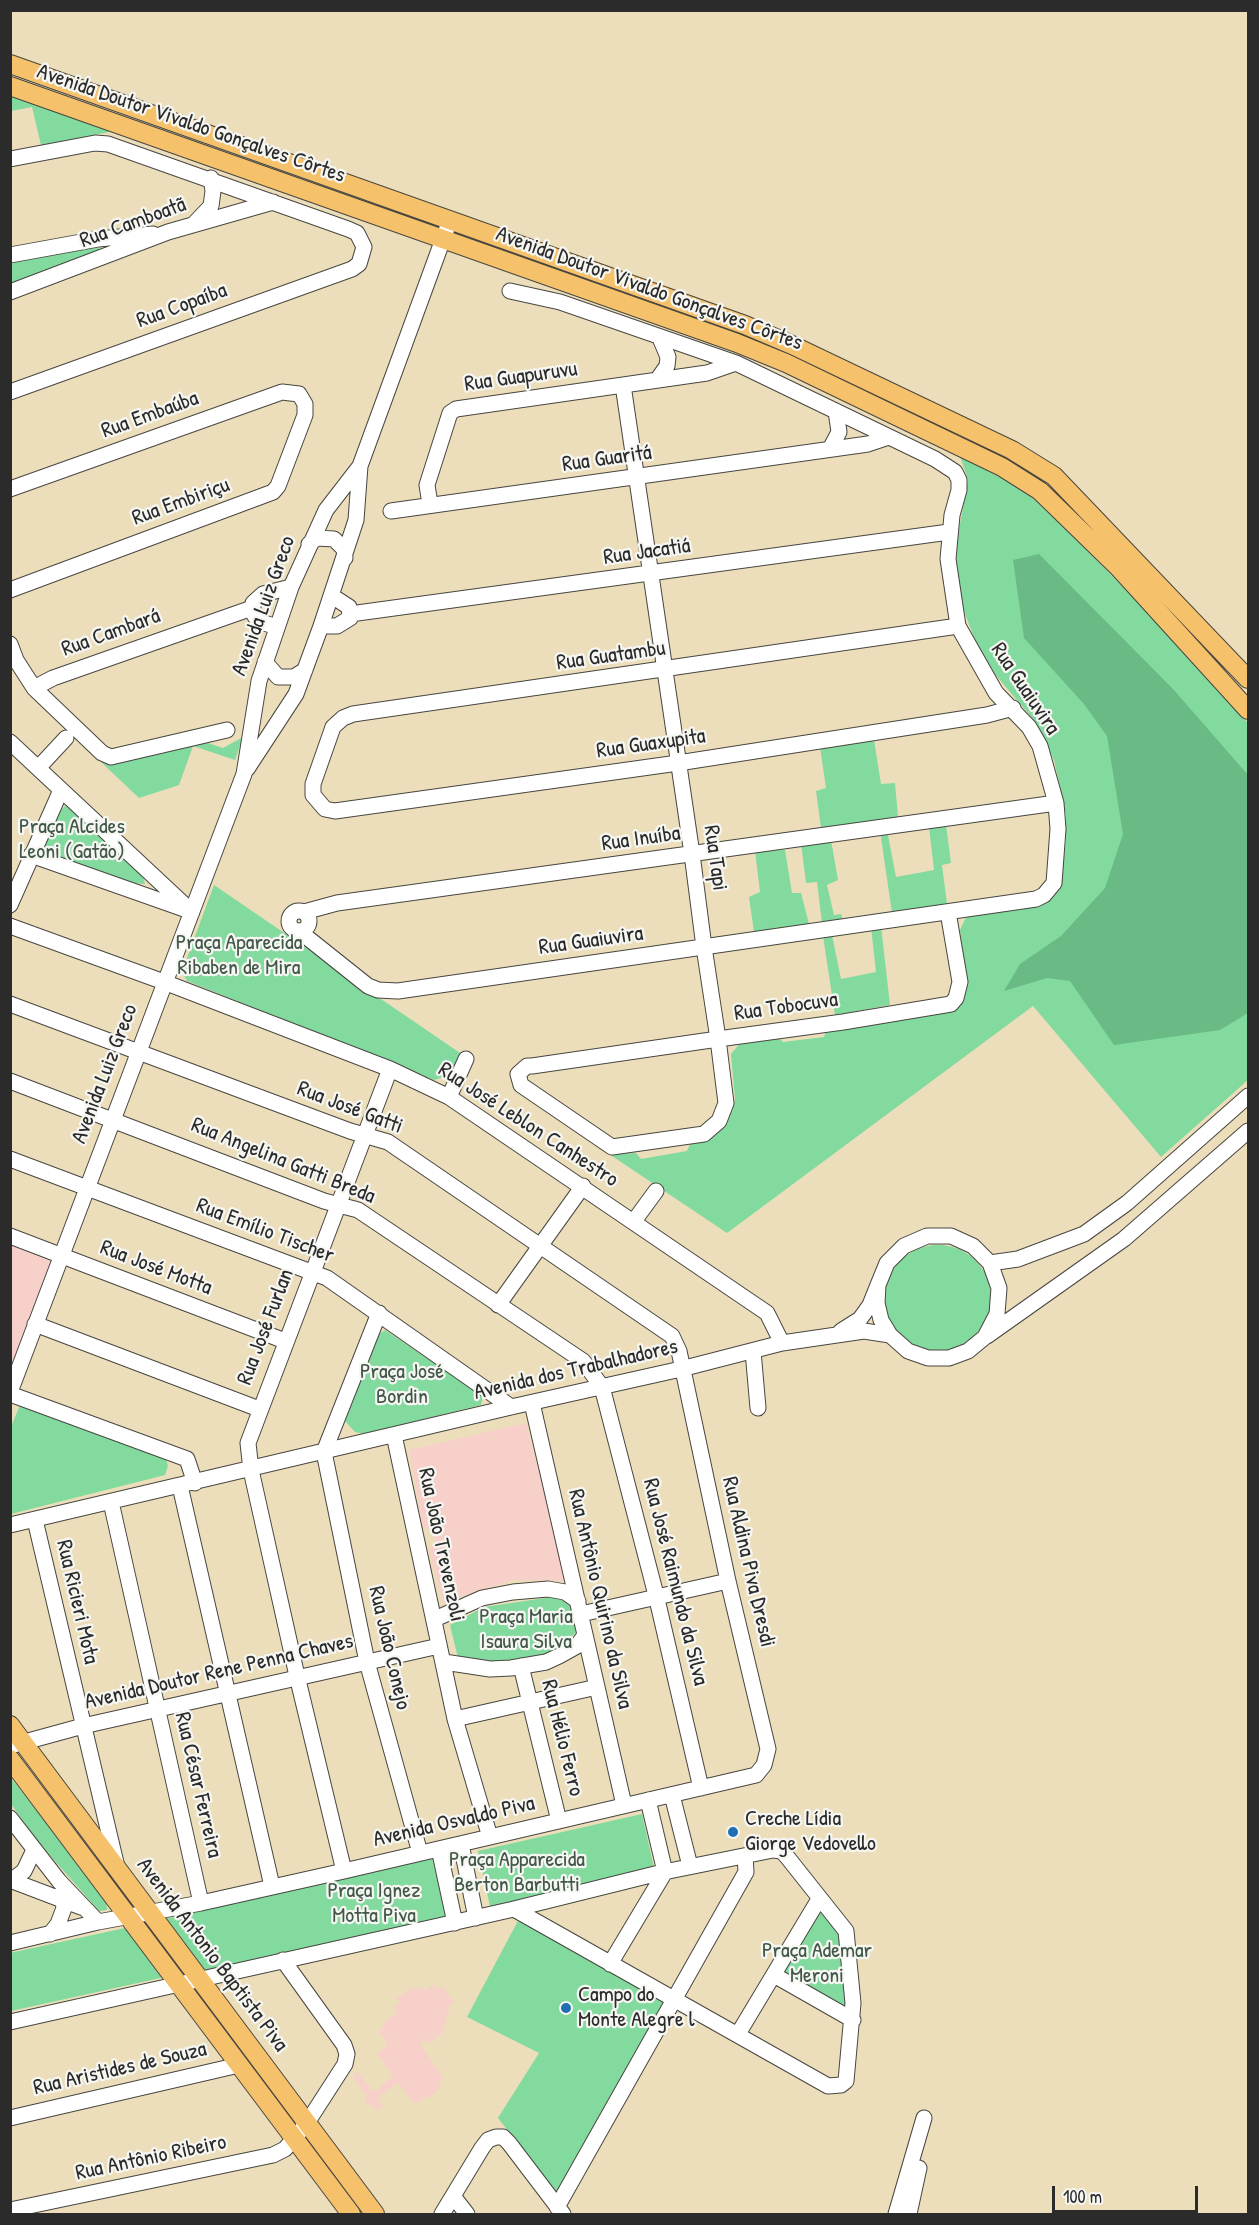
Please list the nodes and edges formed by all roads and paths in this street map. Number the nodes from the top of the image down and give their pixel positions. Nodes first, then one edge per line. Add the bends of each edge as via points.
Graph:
1 (10, 64) edge
2 (10, 86) edge
3 (10, 159) edge
4 (211, 178) junction
5 (273, 202) junction
6 (450, 220) junction
7 (193, 225) junction
8 (168, 232) junction
9 (99, 238) junction
10 (443, 239) junction
11 (10, 255) edge
12 (105, 258) junction
13 (10, 291) edge
14 (510, 291) dead end
15 (660, 338) junction
16 (736, 363) junction
17 (657, 380) junction
18 (623, 385) junction
19 (10, 392) edge
20 (303, 398) joint
21 (836, 411) junction
22 (889, 437) junction
23 (830, 449) junction
24 (360, 466) junction
25 (637, 478) junction
26 (10, 489) edge
27 (430, 504) junction
28 (391, 511) dead end
29 (949, 532) junction
30 (309, 544) junction
31 (345, 558) junction
32 (650, 574) junction
33 (291, 587) junction
34 (10, 590) edge
35 (332, 596) junction
36 (252, 608) junction
37 (350, 614) junction
38 (958, 626) junction
39 (277, 627) junction
40 (321, 627) junction
41 (10, 644) edge
42 (265, 662) junction
43 (305, 670) junction
44 (666, 671) junction
45 (1248, 679) edge
46 (34, 688) junction
47 (1013, 708) junction
48 (1248, 710) edge
49 (226, 730) dead end
50 (66, 738) dead end
51 (10, 742) edge
52 (678, 763) junction
53 (39, 767) junction
54 (244, 774) junction
55 (312, 784) joint
56 (61, 790) junction
57 (1056, 803) junction
58 (692, 854) junction
59 (32, 855) junction
60 (153, 876) junction
61 (132, 889) junction
62 (10, 905) edge
63 (192, 912) junction
64 (948, 912) junction
65 (10, 926) edge
66 (299, 931) joint
67 (704, 947) junction
68 (164, 982) junction
69 (10, 1004) edge
70 (718, 1039) junction
71 (138, 1052) junction
72 (466, 1059) dead end
73 (390, 1069) junction
74 (10, 1081) edge
75 (526, 1088) joint
76 (1248, 1096) edge
77 (449, 1097) junction
78 (112, 1119) junction
79 (1248, 1131) edge
80 (366, 1136) junction
81 (10, 1159) edge
82 (86, 1186) junction
83 (582, 1186) junction
84 (656, 1191) dead end
85 (339, 1205) junction
86 (634, 1221) junction
87 (10, 1236) edge
88 (540, 1247) junction
89 (60, 1255) junction
90 (990, 1263) junction
91 (311, 1272) junction
92 (878, 1285) junction
93 (498, 1305) junction
94 (379, 1313) junction
95 (35, 1324) junction
96 (836, 1334) junction
97 (890, 1335) junction
98 (985, 1337) junction
99 (285, 1341) junction
100 (782, 1343) junction
101 (753, 1351) junction
102 (681, 1370) junction
103 (602, 1387) junction
104 (10, 1393) edge
105 (532, 1403) junction
106 (511, 1407) junction
107 (758, 1408) dead end
108 (259, 1409) junction
109 (394, 1435) junction
110 (324, 1452) junction
111 (251, 1470) junction
112 (187, 1484) junction
113 (111, 1502) junction
114 (35, 1520) junction
115 (10, 1525) edge
116 (728, 1581) junction
117 (656, 1595) junction
118 (579, 1607) junction
119 (435, 1619) junction
120 (585, 1635) junction
121 (439, 1646) junction
122 (367, 1662) junction
123 (444, 1662) junction
124 (522, 1666) junction
125 (297, 1676) junction
126 (597, 1687) junction
127 (228, 1695) junction
128 (529, 1702) junction
129 (158, 1710) junction
130 (455, 1719) junction
131 (11, 1723) edge
132 (83, 1726) junction
133 (17, 1745) edge
134 (10, 1759) edge
135 (764, 1765) joint
136 (700, 1788) junction
137 (672, 1795) junction
138 (648, 1800) junction
139 (624, 1805) junction
140 (10, 1818) edge
141 (559, 1821) junction
142 (490, 1837) junction
143 (461, 1844) junction
144 (439, 1849) junction
145 (34, 1850) junction
146 (420, 1853) junction
147 (745, 1856) junction
148 (690, 1866) junction
149 (118, 1869) junction
150 (345, 1871) junction
151 (665, 1872) junction
152 (11, 1880) edge
153 (59, 1881) junction
154 (272, 1886) junction
155 (819, 1899) junction
156 (64, 1901) junction
157 (201, 1902) junction
158 (83, 1908) junction
159 (514, 1909) junction
160 (148, 1913) junction
161 (129, 1917) junction
162 (476, 1918) junction
163 (98, 1922) junction
164 (455, 1923) junction
165 (50, 1934) junction
166 (10, 1943) edge
167 (283, 1960) junction
168 (610, 1964) junction
169 (774, 1975) junction
170 (198, 1980) junction
171 (178, 1985) junction
172 (674, 2000) junction
173 (853, 2020) junction
174 (10, 2022) edge
175 (738, 2034) junction
176 (239, 2065) junction
177 (10, 2118) edge
178 (307, 2122) junction
179 (294, 2138) junction
180 (453, 2196) junction
181 (10, 2210) edge
182 (560, 2211) edge
183 (351, 2214) edge
184 (375, 2214) edge
185 (441, 2214) edge
186 (467, 2214) edge
187 (896, 2214) edge
188 (909, 2214) edge

1 - 6 main road, Avenida Doutor Vivaldo Gonçalves Côrtes
2 - 10 main road, Avenida Doutor Vivaldo Gonçalves Côrtes
3 - 4 street via 108,144
4 - 5 street
4 - 7 street via 211,206
5 - 7 street, Rua Camboatã
5 - 19 street, Rua Copaíba via 357,233 364,251 352,269
6 - 10 street, Avenida Luiz Greco
6 - 45 main road, Avenida Doutor Vivaldo Gonçalves Côrtes via 745,325 1012,450 1054,476
7 - 8 street, Rua Camboatã
8 - 9 street
8 - 12 street, Rua Camboatã
9 - 11 street
9 - 12 street
10 - 24 street, Avenida Luiz Greco
10 - 48 main road, Avenida Doutor Vivaldo Gonçalves Côrtes via 737,343 1002,467 1040,491 1118,567
12 - 13 street, Rua Camboatã
14 - 15 street, Rua Guaiuvira via 560,302
15 - 16 street, Rua Guaiuvira
15 - 17 street via 668,357
16 - 17 street, Rua Guapuruvu
16 - 21 street, Rua Guaiuvira
17 - 18 street, Rua Guapuruvu
18 - 25 street, Rua Tapi
18 - 27 street, Rua Guapuruvu via 456,409 450,413 427,485
20 - 26 street, Rua Embaúba via 294,392 282,392
20 - 34 street, Rua Embiriçu via 305,415 279,486 273,492
21 - 22 street, Rua Guaiuvira
21 - 23 street via 840,432
22 - 23 street, Rua Guaritá
22 - 29 street, Rua Guaiuvira via 948,465 954,472 959,489
23 - 25 street, Rua Guaritá
24 - 30 street, Avenida Luiz Greco via 326,510
24 - 31 street, Avenida Luiz Greco via 356,520
25 - 27 street, Rua Guaritá
25 - 32 street, Rua Tapi
27 - 28 street, Rua Guaritá
29 - 32 street, Rua Jacatiá
29 - 38 street, Rua Guaiuvira via 948,559
30 - 31 street via 317,538 334,539 344,549
30 - 33 street, Avenida Luiz Greco
31 - 35 street, Avenida Luiz Greco
32 - 37 street, Rua Jacatiá
32 - 44 street, Rua Tapi
33 - 36 street, Rua Cambará via 259,596
33 - 39 street, Avenida Luiz Greco
35 - 37 street via 346,605
35 - 40 street, Avenida Luiz Greco
36 - 39 street via 258,621
36 - 46 street, Rua Cambará
37 - 40 street, Rua Jacatiá via 345,623
38 - 44 street, Rua Guatambu
38 - 47 street, Rua Guaiuvira via 996,693
39 - 42 street, Avenida Luiz Greco
40 - 43 street, Avenida Luiz Greco
41 - 46 street
42 - 43 street via 278,677 294,677
42 - 54 street, Avenida Luiz Greco
43 - 54 street, Avenida Luiz Greco via 296,694
44 - 52 street, Rua Tapi
44 - 55 street, Rua Guatambu via 353,714 333,728
46 - 49 street via 102,753 111,757
47 - 52 street, Rua Guaxupita
47 - 57 street, Rua Guaiuvira via 1040,747
50 - 53 street
51 - 53 street
52 - 55 street, Rua Guaxupita via 335,811 317,803
52 - 58 street, Rua Tapi
53 - 56 street
54 - 63 street, Avenida Luiz Greco
56 - 59 street
56 - 60 street
57 - 58 street, Rua Inuíba
57 - 64 street, Rua Guaiuvira via 1056,870 1044,895
58 - 66 street, Rua Inuíba via 337,903 304,912 309,923
58 - 67 street, Rua Tapi
59 - 61 street
59 - 62 street
60 - 61 street via 153,884 147,890
60 - 63 street
61 - 63 street
63 - 68 street, Avenida Luiz Greco
64 - 67 street, Rua Guaiuvira
64 - 70 street, Rua Tobocuva via 960,982 951,1004
65 - 68 street, Rua José Leblon Canhestro
66 - 67 street, Rua Guaiuvira via 368,986 386,992
67 - 70 street, Rua Tapi
68 - 71 street, Avenida Luiz Greco
68 - 73 street, Rua José Leblon Canhestro
69 - 71 street, Rua José Gatti
70 - 75 street, Rua Tobocuva via 532,1066 540,1078 535,1086
70 - 75 street, Rua Tapi via 726,1103 719,1121 704,1134 612,1147
71 - 78 street, Avenida Luiz Greco
71 - 80 street, Rua José Gatti
72 - 77 street
73 - 77 street, Rua José Leblon Canhestro
73 - 80 street, Rua José Furlan
74 - 78 street, Rua Angelina Gatti Breda
76 - 90 street via 1127,1203 1084,1234 1018,1259
77 - 83 street, Rua José Leblon Canhestro
78 - 82 street, Avenida Luiz Greco
78 - 85 street, Rua Angelina Gatti Breda
79 - 98 street via 1124,1239
80 - 85 street, Rua José Furlan
80 - 88 street, Rua José Gatti via 388,1142
81 - 82 street, Rua Emílio Tischer
82 - 89 street, Avenida Luiz Greco
82 - 91 street, Rua Emílio Tischer
83 - 86 street, Rua José Leblon Canhestro
83 - 88 street
84 - 86 street
85 - 91 street, Rua José Furlan
85 - 93 street, Rua Angelina Gatti Breda via 358,1210
86 - 100 street, Rua José Leblon Canhestro via 767,1313
87 - 89 street, Rua José Motta
88 - 93 street
88 - 102 street, Rua José Gatti via 672,1336
89 - 95 street, Avenida Luiz Greco
89 - 99 street, Rua José Motta
90 - 92 street via 973,1246 951,1236 927,1236 904,1246 887,1263
90 - 98 street via 999,1288 998,1305
91 - 94 street, Rua Emílio Tischer via 327,1278
91 - 99 street, Rua José Furlan
92 - 96 street, Avenida dos Trabalhadores via 860,1319
92 - 97 street via 881,1320
93 - 103 street, Rua Angelina Gatti Breda via 583,1361
94 - 106 street, Rua Emílio Tischer
94 - 110 street
95 - 104 street, Avenida Luiz Greco
95 - 108 street
96 - 97 street, Avenida dos Trabalhadores via 864,1331
96 - 100 street, Avenida dos Trabalhadores
97 - 98 street via 908,1351 928,1358 949,1358 968,1351
99 - 108 street, Rua José Furlan
100 - 101 street, Avenida dos Trabalhadores
101 - 102 street, Avenida dos Trabalhadores
101 - 107 street
102 - 103 street, Avenida dos Trabalhadores
102 - 116 street, Rua Aldina Piva Dresdi
103 - 105 street, Avenida dos Trabalhadores
103 - 117 street, Rua José Raimundo da Silva
104 - 112 street via 187,1459
105 - 106 street, Avenida dos Trabalhadores
105 - 118 street, Rua Antônio Quirino da Silva
106 - 109 street, Avenida dos Trabalhadores
108 - 111 street, Rua José Furlan via 248,1443
109 - 110 street, Avenida dos Trabalhadores
109 - 119 street, Rua João Trevenzoli
110 - 111 street, Avenida dos Trabalhadores
110 - 122 street, Rua João Conejo
111 - 112 street, Avenida dos Trabalhadores
111 - 125 street, Rua José Furlan
112 - 113 street, Avenida dos Trabalhadores
112 - 127 street
113 - 114 street, Avenida dos Trabalhadores
113 - 129 street, Rua César Ferreira
114 - 115 street, Avenida dos Trabalhadores
114 - 132 street, Rua Ricieri Mota
116 - 117 street
116 - 135 street, Rua Aldina Piva Dresdi via 768,1749
117 - 118 street
117 - 136 street, Rua José Raimundo da Silva
118 - 119 street via 565,1592 548,1588 482,1598
118 - 120 street, Rua Antônio Quirino da Silva
119 - 121 street, Rua João Trevenzoli
120 - 124 street via 577,1646 559,1656
120 - 126 street, Rua Antônio Quirino da Silva
121 - 122 street, Avenida Doutor Rene Penna Chaves
121 - 123 street, Rua João Trevenzoli
122 - 125 street, Avenida Doutor Rene Penna Chaves
122 - 146 street, Rua João Conejo
123 - 124 street via 490,1669
123 - 130 street, Rua João Trevenzoli
124 - 128 street, Rua Hélio Ferro
125 - 127 street, Avenida Doutor Rene Penna Chaves
125 - 150 street, Rua José Furlan
126 - 128 street
126 - 139 street, Rua Antônio Quirino da Silva
127 - 129 street, Avenida Doutor Rene Penna Chaves
127 - 154 street
128 - 130 street
128 - 141 street, Rua Hélio Ferro
129 - 132 street, Avenida Doutor Rene Penna Chaves
129 - 157 street, Rua César Ferreira
130 - 142 street, Rua João Trevenzoli
131 - 133 main road, Avenida Antonio Baptista Piva
132 - 133 street, Avenida Doutor Rene Penna Chaves
132 - 149 street, Rua Ricieri Mota
133 - 149 main road, Avenida Antonio Baptista Piva
134 - 161 main road, Avenida Antonio Baptista Piva
135 - 136 street, Avenida Osvaldo Piva via 756,1775
136 - 137 street, Avenida Osvaldo Piva
137 - 138 street, Avenida Osvaldo Piva
137 - 148 street
138 - 139 street, Avenida Osvaldo Piva
138 - 151 street
139 - 141 street, Avenida Osvaldo Piva
140 - 145 street
141 - 142 street, Avenida Osvaldo Piva
142 - 143 street, Avenida Osvaldo Piva
143 - 144 street, Avenida Osvaldo Piva
143 - 162 street
144 - 146 street, Avenida Osvaldo Piva
144 - 164 street
145 - 152 street via 24,1871
145 - 153 street
146 - 150 street, Avenida Osvaldo Piva
147 - 148 street
147 - 155 street via 782,1851
147 - 172 street via 746,1872
148 - 151 street
149 - 160 main road, Avenida Antonio Baptista Piva
150 - 154 street, Avenida Osvaldo Piva
151 - 159 street
151 - 168 street
152 - 156 street
153 - 156 street
153 - 158 street
154 - 157 street, Avenida Osvaldo Piva
155 - 169 street
155 - 173 street via 846,1931
156 - 158 street
156 - 165 street via 58,1924
157 - 160 street, Avenida Osvaldo Piva
158 - 163 street
159 - 162 street
159 - 168 street
160 - 161 street, Avenida Osvaldo Piva
160 - 170 main road, Avenida Antonio Baptista Piva
161 - 163 street
161 - 171 main road, Avenida Antonio Baptista Piva
162 - 164 street
163 - 165 street
164 - 167 street
165 - 166 street
167 - 170 street
167 - 178 street, Rua Antônio Ribeiro via 347,2054 345,2064
168 - 172 street
169 - 173 street
169 - 175 street
170 - 171 street
170 - 178 main road, Avenida Antonio Baptista Piva
171 - 174 street
171 - 176 main road, Avenida Antonio Baptista Piva
172 - 175 street
172 - 182 street
173 - 175 street via 849,2075 841,2085 828,2086
176 - 177 street, Rua Aristides de Souza
176 - 179 main road, Avenida Antonio Baptista Piva
178 - 179 street, Rua Antônio Ribeiro
178 - 184 main road, Avenida Antonio Baptista Piva
179 - 181 street, Rua Antônio Ribeiro via 273,2155
179 - 183 main road, Avenida Antonio Baptista Piva
180 - 182 street via 488,2140 503,2137
180 - 185 street
180 - 186 street
187 - 188 street via 924,2118 921,2159

